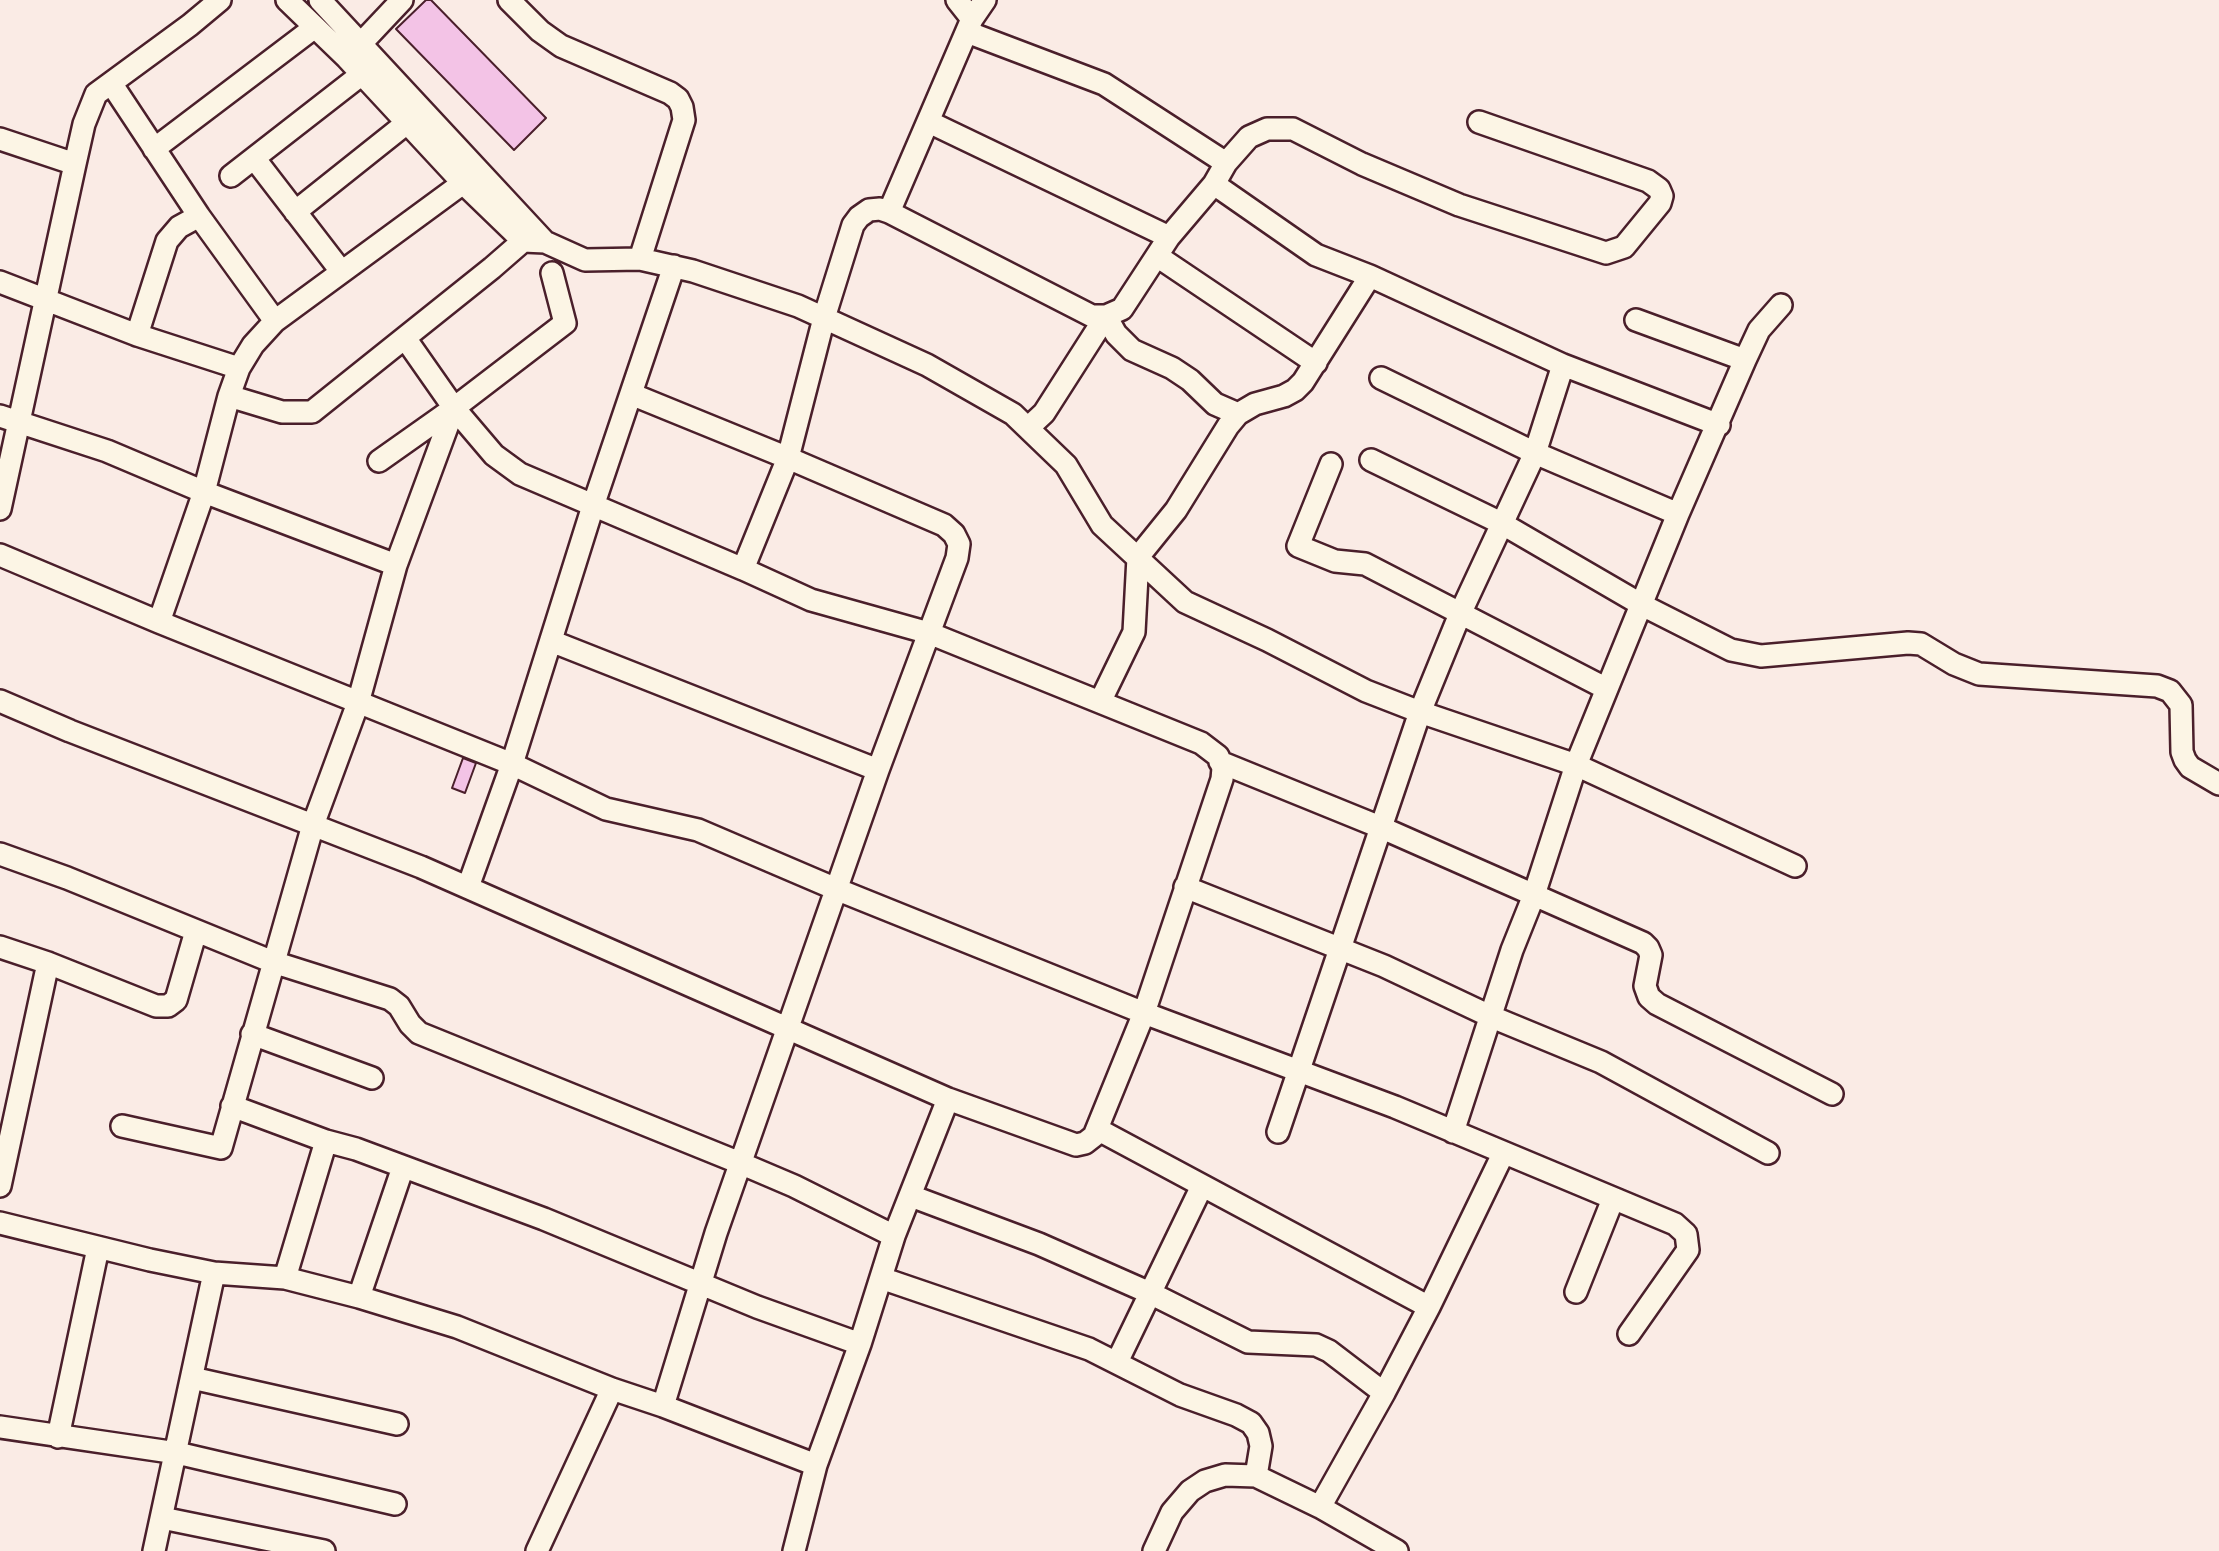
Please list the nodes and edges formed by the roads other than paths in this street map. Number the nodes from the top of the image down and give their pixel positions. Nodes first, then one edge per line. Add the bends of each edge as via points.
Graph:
1 (220, 0) edge
2 (287, 0) edge
3 (320, 0) edge
4 (402, 0) edge
5 (509, 0) edge
6 (957, 0) edge
7 (985, 0) edge
8 (970, 26) junction
9 (315, 27) junction
10 (354, 51) junction
11 (369, 68) junction
12 (111, 83) junction
13 (408, 122) junction
14 (929, 122) junction
15 (1479, 122) dead end
16 (0, 139) edge
17 (154, 149) junction
18 (254, 158) junction
19 (1226, 163) junction
20 (75, 164) junction
21 (231, 176) dead end
22 (463, 183) junction
23 (1214, 184) junction
24 (489, 194) junction
25 (295, 212) junction
26 (889, 212) junction
27 (199, 216) junction
28 (534, 237) junction
29 (1169, 237) junction
30 (1157, 256) junction
31 (640, 259) junction
32 (674, 266) junction
33 (341, 271) junction
34 (552, 273) dead end
35 (1370, 275) junction
36 (0, 282) edge
37 (44, 299) junction
38 (1781, 305) dead end
39 (1106, 316) junction
40 (824, 318) junction
41 (1636, 320) dead end
42 (275, 321) junction
43 (137, 335) junction
44 (405, 338) junction
45 (1745, 360) junction
46 (1315, 363) junction
47 (1563, 365) junction
48 (239, 368) junction
49 (1381, 378) dead end
50 (631, 394) junction
51 (229, 396) junction
52 (454, 408) junction
53 (1238, 414) junction
54 (9, 419) edge
55 (1719, 425) junction
56 (1028, 428) junction
57 (1535, 453) junction
58 (789, 458) junction
59 (1371, 460) dead end
60 (379, 461) dead end
61 (1331, 464) dead end
62 (204, 492) junction
63 (593, 506) junction
64 (0, 509) edge
65 (1678, 514) junction
66 (1502, 523) junction
67 (0, 555) edge
68 (1138, 558) junction
69 (396, 565) junction
70 (743, 569) junction
71 (1643, 605) junction
72 (1460, 614) junction
73 (159, 622) junction
74 (929, 633) junction
75 (551, 641) junction
76 (1607, 689) junction
77 (0, 701) edge
78 (1100, 702) junction
79 (358, 703) junction
80 (1420, 712) junction
81 (1220, 762) junction
82 (512, 764) junction
83 (1576, 765) junction
84 (878, 770) junction
85 (2219, 784) edge
86 (313, 825) junction
87 (1380, 827) junction
88 (0, 854) edge
89 (1795, 866) dead end
90 (468, 887) junction
91 (1185, 887) junction
92 (836, 889) junction
93 (1534, 895) junction
94 (196, 931) junction
95 (0, 947) edge
96 (1339, 948) junction
97 (273, 962) junction
98 (48, 963) junction
99 (1144, 1013) junction
100 (1492, 1017) junction
101 (788, 1028) junction
102 (252, 1034) junction
103 (1298, 1069) junction
104 (372, 1078) dead end
105 (1832, 1094) dead end
106 (948, 1099) junction
107 (232, 1107) junction
108 (122, 1126) dead end
109 (1097, 1129) junction
110 (1278, 1132) dead end
111 (1453, 1132) junction
112 (326, 1141) junction
113 (1768, 1153) dead end
114 (1503, 1154) junction
115 (740, 1163) junction
116 (403, 1167) junction
117 (0, 1186) edge
118 (1202, 1186) junction
119 (911, 1196) junction
120 (1614, 1199) junction
121 (0, 1223) edge
122 (894, 1236) junction
123 (98, 1248) junction
124 (214, 1273) junction
125 (881, 1278) junction
126 (285, 1279) junction
127 (700, 1284) junction
128 (1576, 1292) dead end
129 (1150, 1293) junction
130 (359, 1297) junction
131 (1429, 1307) junction
132 (1629, 1334) dead end
133 (860, 1344) junction
134 (1117, 1362) junction
135 (192, 1378) junction
136 (611, 1389) junction
137 (1384, 1393) junction
138 (663, 1406) junction
139 (397, 1424) dead end
140 (0, 1427) edge
141 (58, 1437) junction
142 (177, 1453) junction
143 (816, 1465) junction
144 (1256, 1476) junction
145 (395, 1504) dead end
146 (1320, 1507) junction
147 (162, 1518) junction
148 (154, 1551) edge
149 (324, 1551) edge
150 (537, 1551) edge
151 (794, 1551) edge
152 (1154, 1551) edge
153 (1396, 1551) edge

1 - 12 street
2 - 9 street
3 - 10 street
4 - 10 street
5 - 31 street via 561,46 678,99 684,120
6 - 8 street
7 - 8 street
8 - 14 street
8 - 19 street via 1104,84
9 - 10 street
9 - 17 street
10 - 11 street
11 - 13 street
11 - 18 street
11 - 24 street
12 - 17 street
12 - 20 street via 96,93
13 - 22 street
13 - 25 street
14 - 26 street
14 - 29 street
15 - 19 street via 1648,181 1659,188 1660,203 1624,247 1606,253 1416,188 1293,129 1267,129 1249,137
16 - 20 street
17 - 27 street
18 - 21 street
18 - 25 street
19 - 23 street
20 - 37 street
22 - 24 street
22 - 33 street
23 - 29 street
23 - 35 street via 1316,255
24 - 28 street
25 - 33 street
26 - 39 street via 1092,316
26 - 40 street via 869,210 853,225
27 - 42 street
27 - 43 street via 179,227 167,241
28 - 31 street via 585,260
28 - 44 street
29 - 30 street
30 - 39 street via 1122,309
30 - 46 street
31 - 32 street
32 - 40 street
32 - 50 street
33 - 42 street
34 - 52 street via 565,323
35 - 46 street
35 - 47 street
36 - 37 street
37 - 43 street
37 - 54 street
38 - 45 street via 1759,330
39 - 53 street via 1132,350 1172,368 1215,404
39 - 56 street via 1044,413
40 - 56 street via 927,365 1013,414
40 - 58 street
41 - 45 street
42 - 48 street
43 - 48 street
44 - 51 street via 312,412 282,412
44 - 52 street
45 - 55 street
46 - 53 street via 1295,390
47 - 55 street
47 - 57 street
48 - 51 street
49 - 57 street
50 - 58 street
50 - 63 street
51 - 62 street
52 - 60 street
52 - 63 street via 494,455 520,474
52 - 69 street
53 - 68 street via 1176,510
54 - 62 street via 107,451
54 - 64 street
55 - 65 street
56 - 68 street via 1066,465 1102,525
57 - 65 street
57 - 66 street
58 - 70 street
58 - 74 street via 944,525 954,534 959,544 957,558
59 - 66 street
61 - 72 street via 1298,546 1335,561 1364,564
62 - 69 street
62 - 73 street
63 - 70 street
63 - 75 street
65 - 71 street
66 - 71 street
66 - 72 street
67 - 73 street
68 - 78 street via 1134,632
68 - 80 street via 1185,602 1366,691
69 - 79 street
70 - 74 street via 811,600
71 - 76 street
71 - 85 street via 1715,643 1747,654 1921,644 1979,674 2157,686 2170,691 2181,705 2185,760
72 - 76 street
72 - 80 street
73 - 79 street
74 - 78 street
74 - 84 street
75 - 82 street
75 - 84 street
76 - 83 street
77 - 86 street
78 - 81 street via 1201,743
79 - 82 street
79 - 86 street
80 - 83 street
80 - 87 street
81 - 87 street
81 - 91 street via 1222,779
82 - 90 street
82 - 92 street via 606,809 698,830
83 - 89 street
83 - 93 street
84 - 92 street
86 - 90 street
86 - 97 street
87 - 93 street
87 - 96 street
88 - 94 street
90 - 101 street
91 - 96 street
91 - 99 street
92 - 99 street
92 - 101 street
93 - 100 street
93 - 105 street via 1643,943 1651,955 1645,986 1657,1004
94 - 97 street
94 - 98 street via 176,1000 167,1006 156,1006
95 - 98 street
96 - 100 street
96 - 103 street
97 - 102 street
97 - 115 street via 390,999 419,1033
98 - 117 street
99 - 103 street
99 - 109 street
100 - 111 street
100 - 113 street via 1612,1068
101 - 106 street
101 - 115 street
102 - 104 street
102 - 107 street
103 - 110 street
103 - 111 street
106 - 109 street via 1076,1144 1085,1143
106 - 119 street
107 - 108 street via 221,1148
107 - 112 street
109 - 118 street
111 - 114 street
112 - 116 street
112 - 126 street
114 - 120 street
114 - 131 street
115 - 122 street
115 - 127 street
116 - 127 street
116 - 130 street
118 - 129 street
118 - 131 street
119 - 122 street
119 - 129 street via 1039,1244
120 - 128 street
120 - 132 street via 1675,1224 1686,1234 1688,1250
121 - 123 street
122 - 125 street
123 - 124 street
123 - 141 street
124 - 126 street
124 - 135 street
125 - 133 street
125 - 134 street via 1039,1330
126 - 130 street
127 - 133 street
127 - 138 street
129 - 134 street
129 - 137 street via 1248,1342 1316,1345
130 - 136 street via 457,1327
131 - 137 street
133 - 143 street
134 - 144 street via 1180,1395 1251,1423 1261,1446
135 - 139 street
135 - 142 street
136 - 138 street
136 - 150 street
137 - 146 street
138 - 143 street
140 - 141 street
141 - 142 street
142 - 145 street
142 - 147 street
143 - 151 street
144 - 146 street
144 - 152 street via 1225,1475 1190,1492 1172,1513
146 - 153 street
147 - 148 street
147 - 149 street

